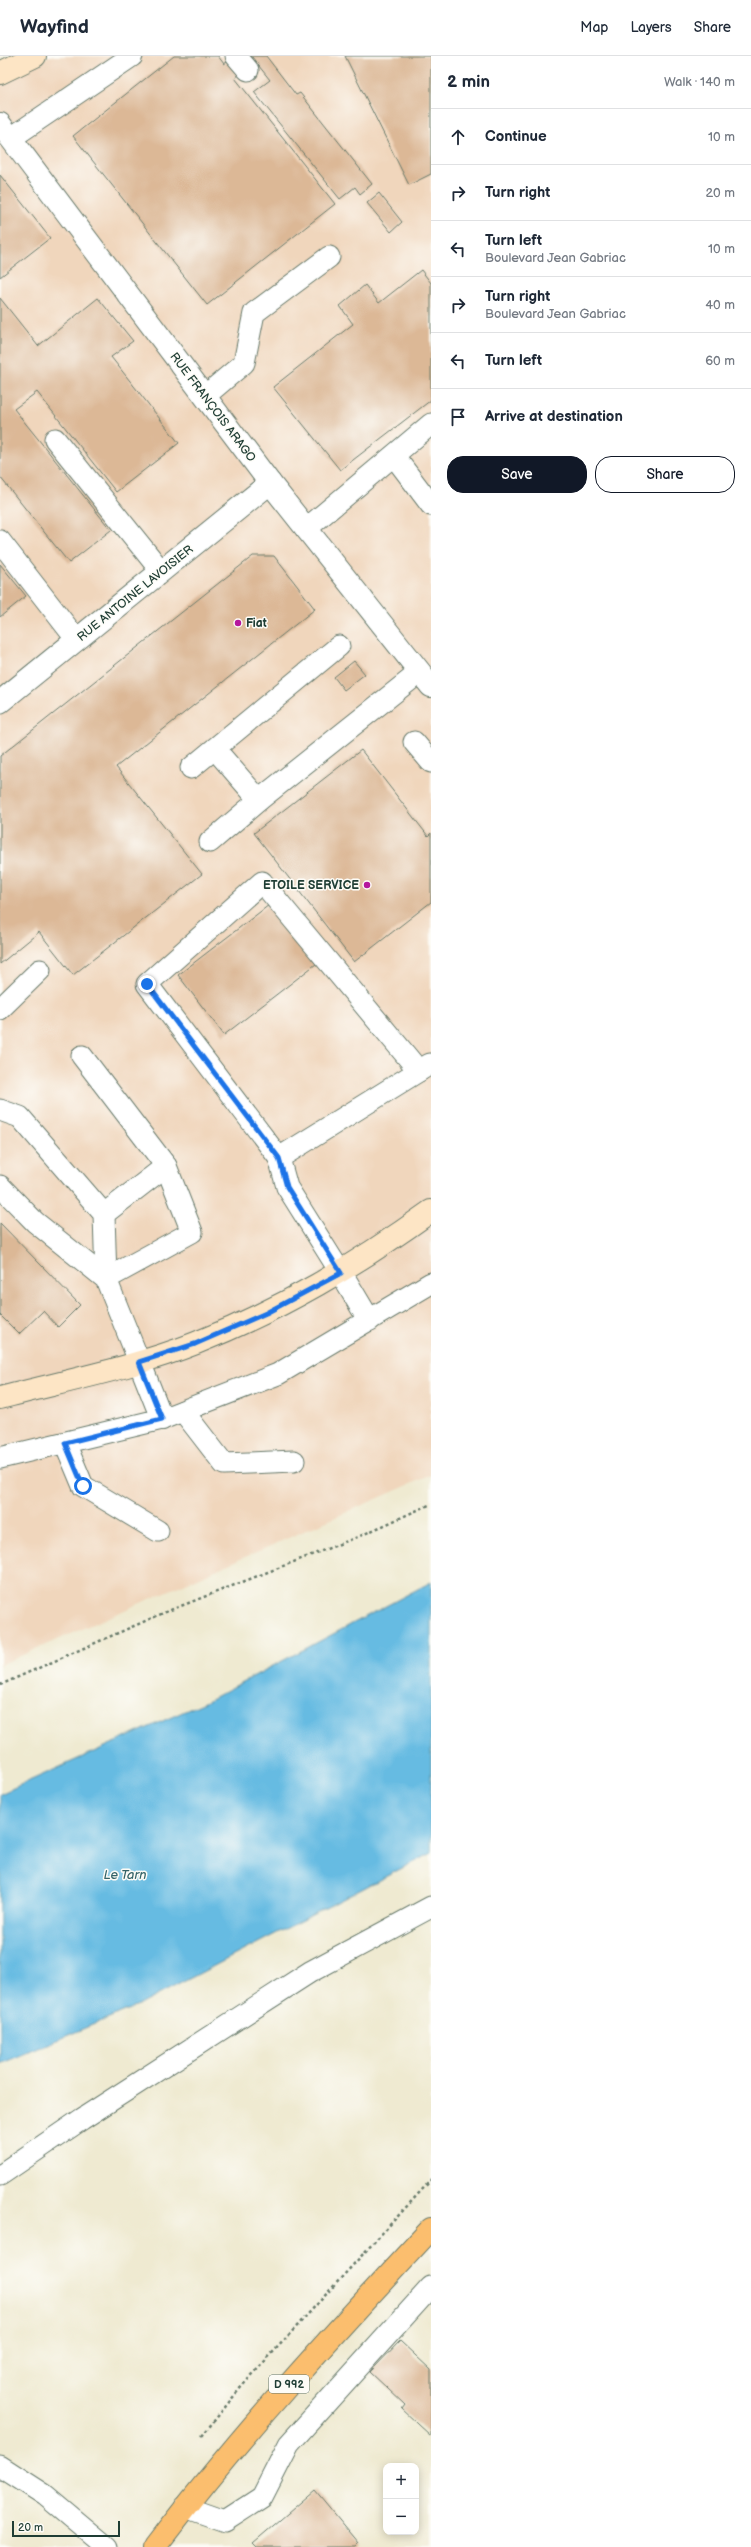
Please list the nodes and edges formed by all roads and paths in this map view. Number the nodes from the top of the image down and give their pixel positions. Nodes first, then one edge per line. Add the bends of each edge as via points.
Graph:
1 (35, 56) edge
2 (132, 56) edge
3 (0, 73) edge
4 (5, 131) edge
5 (329, 256) dead end
6 (204, 396) junction
7 (431, 424) edge
8 (55, 439) dead end
9 (394, 456) junction
10 (270, 483) junction
11 (431, 505) edge
12 (306, 529) junction
13 (0, 541) edge
14 (161, 571) junction
15 (77, 640) junction
16 (339, 646) dead end
17 (425, 679) edge
18 (0, 702) edge
19 (414, 742) dead end
20 (215, 749) junction
21 (431, 762) edge
22 (192, 768) dead end
23 (259, 800) junction
24 (210, 842) dead end
25 (40, 970) dead end
26 (0, 1009) edge
27 (82, 1056) dead end
28 (425, 1067) edge
29 (0, 1110) edge
30 (279, 1158) junction
31 (166, 1166) junction
32 (0, 1186) edge
33 (431, 1211) edge
34 (104, 1214) junction
35 (341, 1273) junction
36 (106, 1280) junction
37 (431, 1283) edge
38 (369, 1320) junction
39 (139, 1362) junction
40 (0, 1389) edge
41 (32, 1389) junction
42 (0, 1398) edge
43 (183, 1410) junction
44 (162, 1419) junction
45 (65, 1443) junction
46 (0, 1458) edge
47 (294, 1461) dead end
48 (431, 1504) edge
49 (158, 1531) dead end
50 (0, 1685) edge
51 (431, 1907) edge
52 (0, 2175) edge
53 (431, 2229) edge
54 (431, 2287) edge
55 (0, 2466) edge
56 (185, 2507) junction
57 (108, 2547) edge
58 (155, 2547) edge

1 - 3 main road
2 - 4 lane
4 - 6 street, RUE FRANÇOIS ARAGO
5 - 6 lane via 254,313 244,363
6 - 10 street, RUE FRANÇOIS ARAGO
7 - 9 lane
8 - 14 lane
9 - 11 lane
9 - 12 lane
10 - 12 street, RUE FRANÇOIS ARAGO
10 - 14 street, RUE ANTOINE LAVOISIER
12 - 17 street, RUE FRANÇOIS ARAGO
13 - 15 lane
14 - 15 street, RUE ANTOINE LAVOISIER
15 - 18 street, RUE ANTOINE LAVOISIER
16 - 20 lane
17 - 23 lane
19 - 21 lane
20 - 22 lane
20 - 23 lane
23 - 24 lane
25 - 26 lane
27 - 31 lane
28 - 30 lane
28 - 30 lane via 262,882 147,984
29 - 34 lane via 20,1117
30 - 35 lane via 287,1187
31 - 34 lane
31 - 36 lane via 192,1232
32 - 36 lane via 35,1222
33 - 35 main road
34 - 36 lane
35 - 38 street
35 - 39 main road via 266,1313 195,1344
36 - 39 lane
37 - 38 lane
38 - 43 lane via 278,1374
39 - 41 main road
39 - 44 street
40 - 41 main road
41 - 42 main road
43 - 44 lane
43 - 47 lane via 224,1464
44 - 45 lane
45 - 46 lane
45 - 49 lane via 83,1486
48 - 50 path via 360,1536 168,1611
51 - 52 lane via 310,1972
53 - 56 main road, D 992 via 282,2392
54 - 56 lane via 289,2444 262,2497 225,2521
55 - 57 lane via 46,2495
56 - 58 main road, D 992

